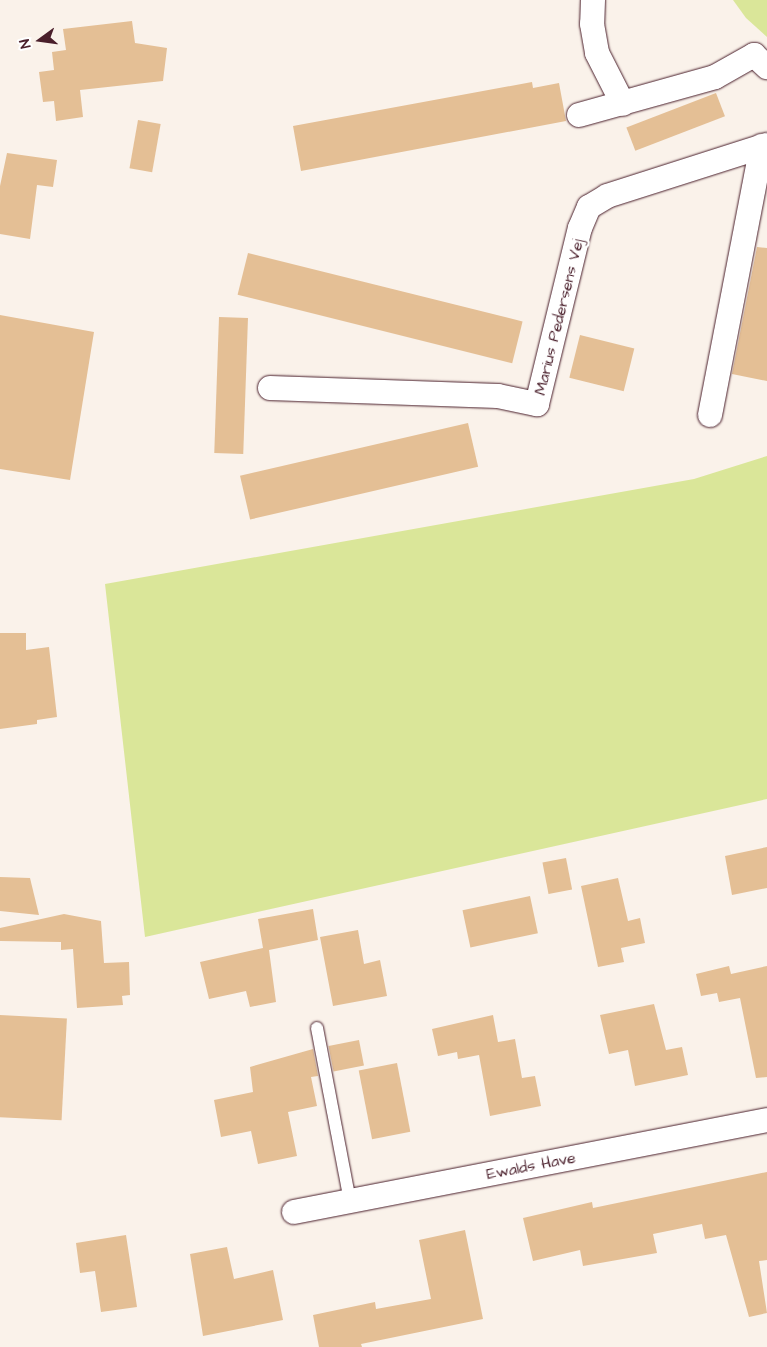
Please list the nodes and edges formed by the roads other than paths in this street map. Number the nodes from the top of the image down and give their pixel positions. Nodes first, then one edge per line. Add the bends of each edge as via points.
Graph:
1 (593, 0) edge
2 (767, 68) edge
3 (623, 104) junction
4 (579, 115) dead end
5 (765, 145) edge
6 (270, 388) dead end
7 (710, 415) dead end
8 (317, 1028) dead end
9 (767, 1120) edge
10 (350, 1201) junction
11 (294, 1212) dead end

1 - 3 street via 592,24 598,53
2 - 3 street via 754,55 715,77
3 - 4 street
5 - 6 street, Marius Pedersens Vej via 607,196 589,207 580,228 537,404 498,396
5 - 7 street, Marius Pedersens Vej
8 - 10 lane
9 - 10 street, Ewalds Have
10 - 11 street, Ewalds Have

